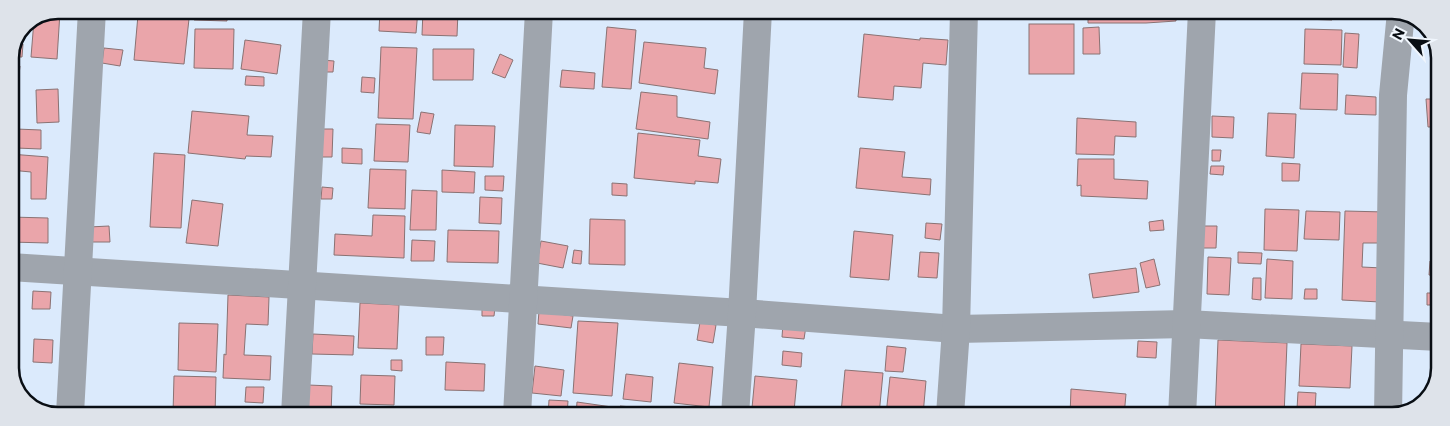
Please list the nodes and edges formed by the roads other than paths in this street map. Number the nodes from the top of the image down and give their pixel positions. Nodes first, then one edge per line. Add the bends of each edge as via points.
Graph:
1 (92, 19) edge
2 (317, 19) edge
3 (539, 19) edge
4 (758, 19) edge
5 (964, 19) edge
6 (1202, 19) edge
7 (1400, 20) edge
8 (19, 268) edge
9 (78, 271) junction
10 (302, 286) junction
11 (523, 299) junction
12 (742, 313) junction
13 (1186, 324) junction
14 (956, 329) junction
15 (1388, 336) junction
16 (1431, 337) edge
17 (70, 407) edge
18 (295, 407) edge
19 (517, 407) edge
20 (736, 407) edge
21 (951, 407) edge
22 (1182, 407) edge
23 (1388, 407) edge

1 - 9 street
2 - 10 street
3 - 11 street
4 - 12 street
5 - 14 street
6 - 13 street
7 - 15 street via 1393,95
8 - 9 street
9 - 10 street
9 - 17 street
10 - 11 street
10 - 18 street
11 - 12 street
11 - 19 street
12 - 14 street
12 - 20 street
13 - 14 street
13 - 15 street
13 - 22 street
14 - 21 street
15 - 16 street
15 - 23 street

